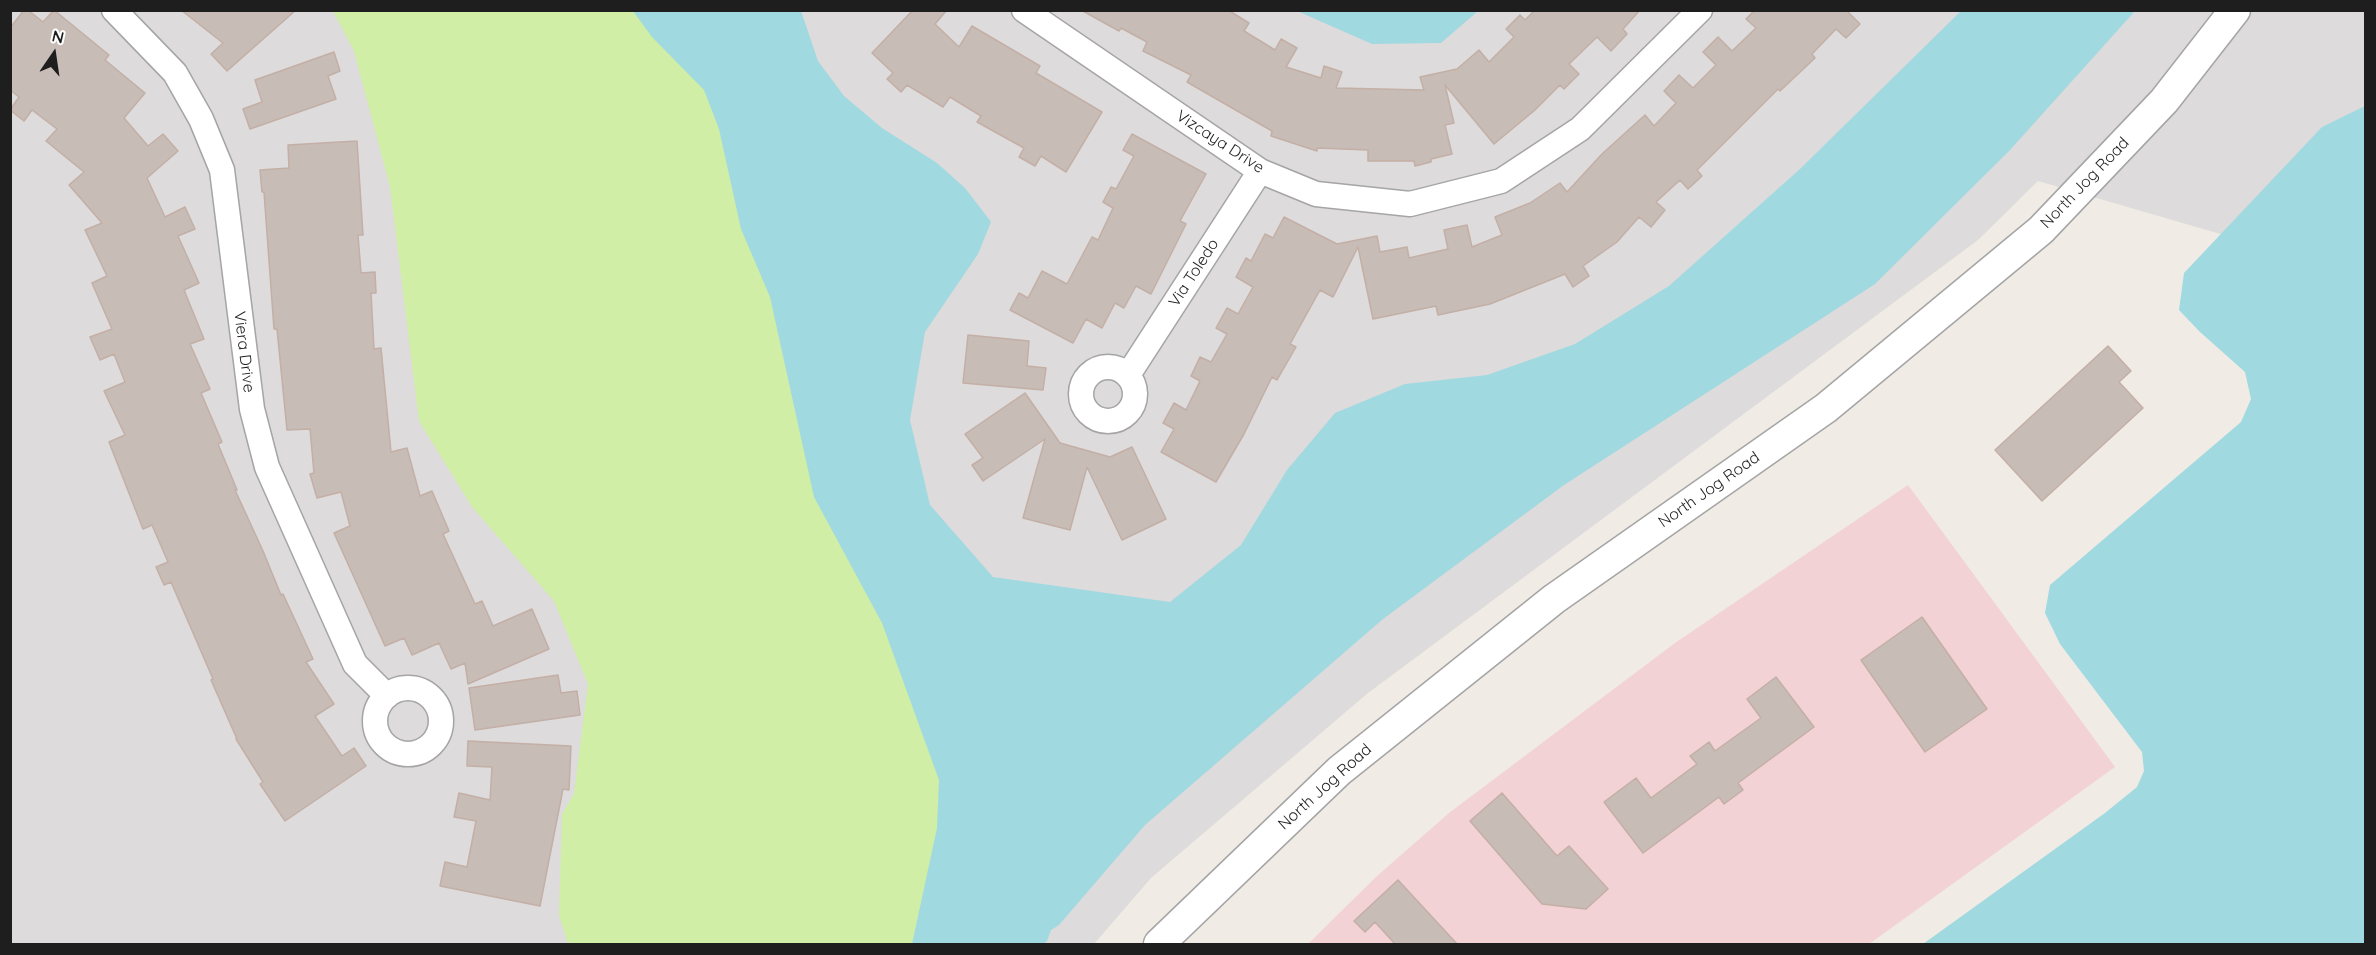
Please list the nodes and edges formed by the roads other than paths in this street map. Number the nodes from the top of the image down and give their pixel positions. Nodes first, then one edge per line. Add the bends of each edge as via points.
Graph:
1 (114, 10) edge
2 (1024, 10) edge
3 (1700, 10) edge
4 (2235, 10) edge
5 (1260, 171) junction
6 (1128, 375) dead end
7 (387, 696) dead end
8 (1159, 945) edge

1 - 7 street, Viera Drive via 175,74 201,119 222,170 252,409 267,467 355,664
2 - 5 street, Vizcaya Drive
3 - 5 street, Vizcaya Drive via 1580,129 1502,181 1410,204 1316,194
4 - 8 street, North Jog Road via 2164,100 2041,230 1826,408 1554,599 1339,771
5 - 6 street, Via Toledo

